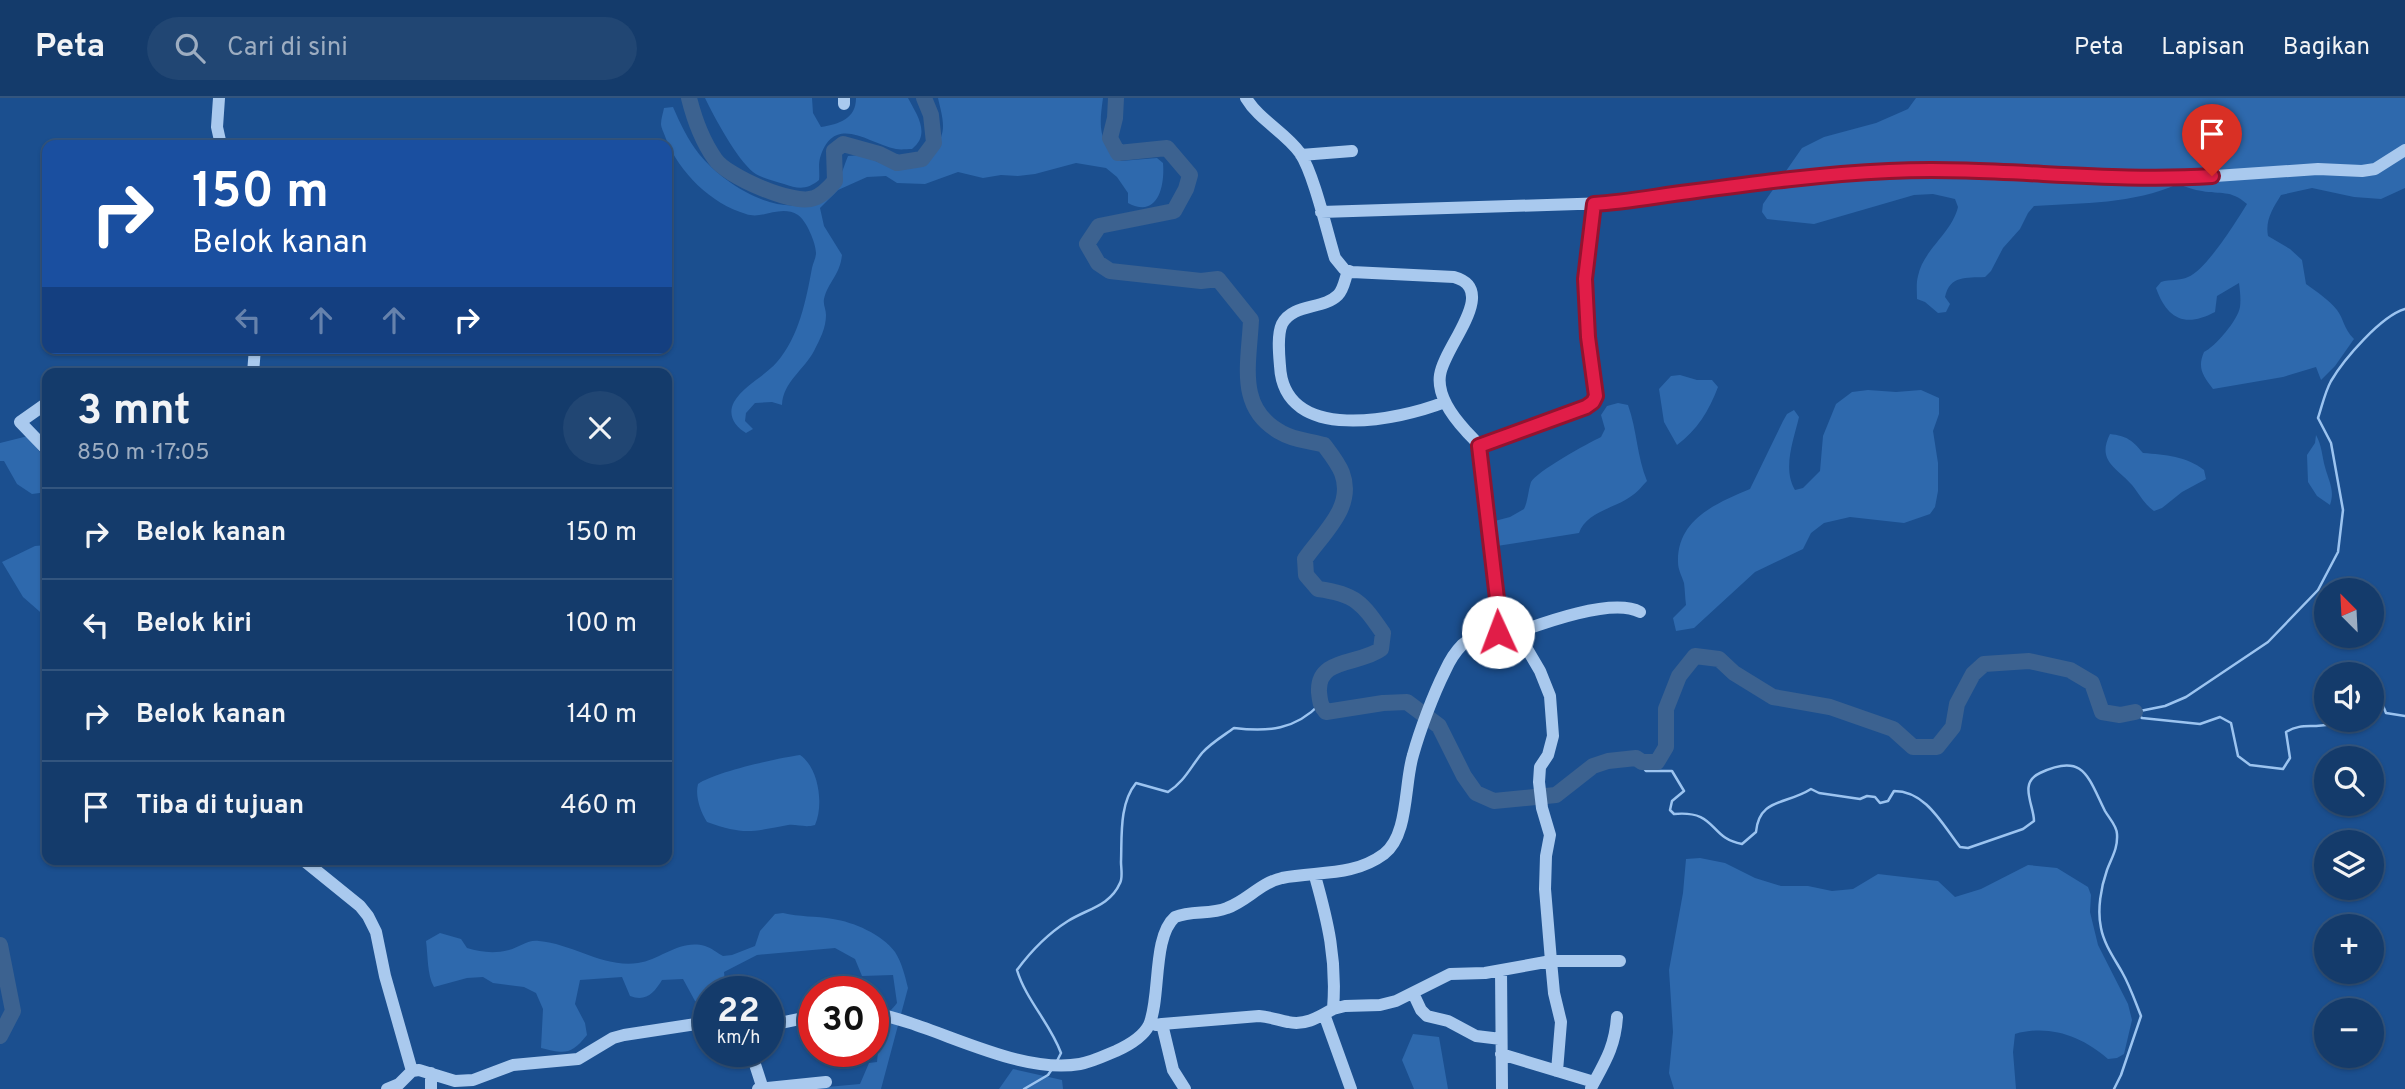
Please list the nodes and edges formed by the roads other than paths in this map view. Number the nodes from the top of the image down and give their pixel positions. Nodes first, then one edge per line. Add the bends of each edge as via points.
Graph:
1 (219, 98) edge
2 (1246, 98) edge
3 (220, 140) edge
4 (2405, 150) edge
5 (1352, 152) dead end
6 (1301, 155) junction
7 (1594, 204) junction
8 (1321, 212) junction
9 (1348, 271) junction
10 (1446, 402) junction
11 (42, 407) edge
12 (42, 445) edge
13 (1479, 446) junction
14 (1640, 612) dead end
15 (1488, 631) junction
16 (1510, 635) junction
17 (311, 865) edge
18 (1315, 876) junction
19 (1551, 961) junction
20 (1620, 961) dead end
21 (1501, 970) junction
22 (1413, 993) junction
23 (1328, 1012) junction
24 (889, 1017) edge
25 (1617, 1017) dead end
26 (693, 1024) edge
27 (1162, 1024) junction
28 (1149, 1025) junction
29 (1501, 1039) junction
30 (1501, 1054) junction
31 (755, 1067) edge
32 (412, 1071) junction
33 (1557, 1071) junction
34 (430, 1073) junction
35 (826, 1082) dead end
36 (1592, 1085) edge
37 (387, 1089) edge
38 (430, 1089) edge
39 (761, 1089) edge
40 (1185, 1089) edge
41 (1350, 1089) edge
42 (1502, 1089) edge

1 - 3 street
2 - 6 street
4 - 7 street via 2375,169 2362,171 2318,169 2186,178 1886,171
5 - 6 street
6 - 8 street
7 - 8 street
7 - 13 street via 1585,279 1596,396 1586,407
8 - 9 street via 1335,258
9 - 10 street via 1454,276 1468,284 1472,307 1450,346 1439,378
9 - 10 street via 1337,297 1294,313 1283,323 1281,379 1290,397 1314,415 1339,421 1399,416
10 - 13 street
11 - 12 street via 20,422
13 - 15 street via 1498,607
14 - 16 street via 1625,606 1580,613
15 - 16 street
15 - 18 street via 1460,647 1444,673 1409,768 1395,841 1385,853 1360,866
16 - 19 street via 1523,642 1531,654 1550,696 1553,736 1539,782 1550,835 1545,888
17 - 32 street via 360,906 376,932
18 - 23 street via 1332,938 1334,982
18 - 28 street via 1280,878 1226,909 1181,914 1171,920
19 - 20 street
19 - 21 street
19 - 33 street via 1561,1022
21 - 22 street via 1450,974
21 - 29 street
22 - 23 street via 1380,1005 1345,1006
22 - 29 street via 1427,1016 1476,1036
23 - 27 street via 1296,1023 1259,1016
23 - 41 street
24 - 28 street via 1045,1065 1082,1064 1101,1058 1133,1041
25 - 36 street via 1616,1039
26 - 34 street via 624,1035 579,1059 513,1065 473,1080 456,1081
27 - 28 street
27 - 40 street via 1173,1070
29 - 30 street
30 - 33 street
30 - 42 street
31 - 39 street
32 - 34 street
32 - 37 street
33 - 36 street
34 - 38 street
35 - 39 street

